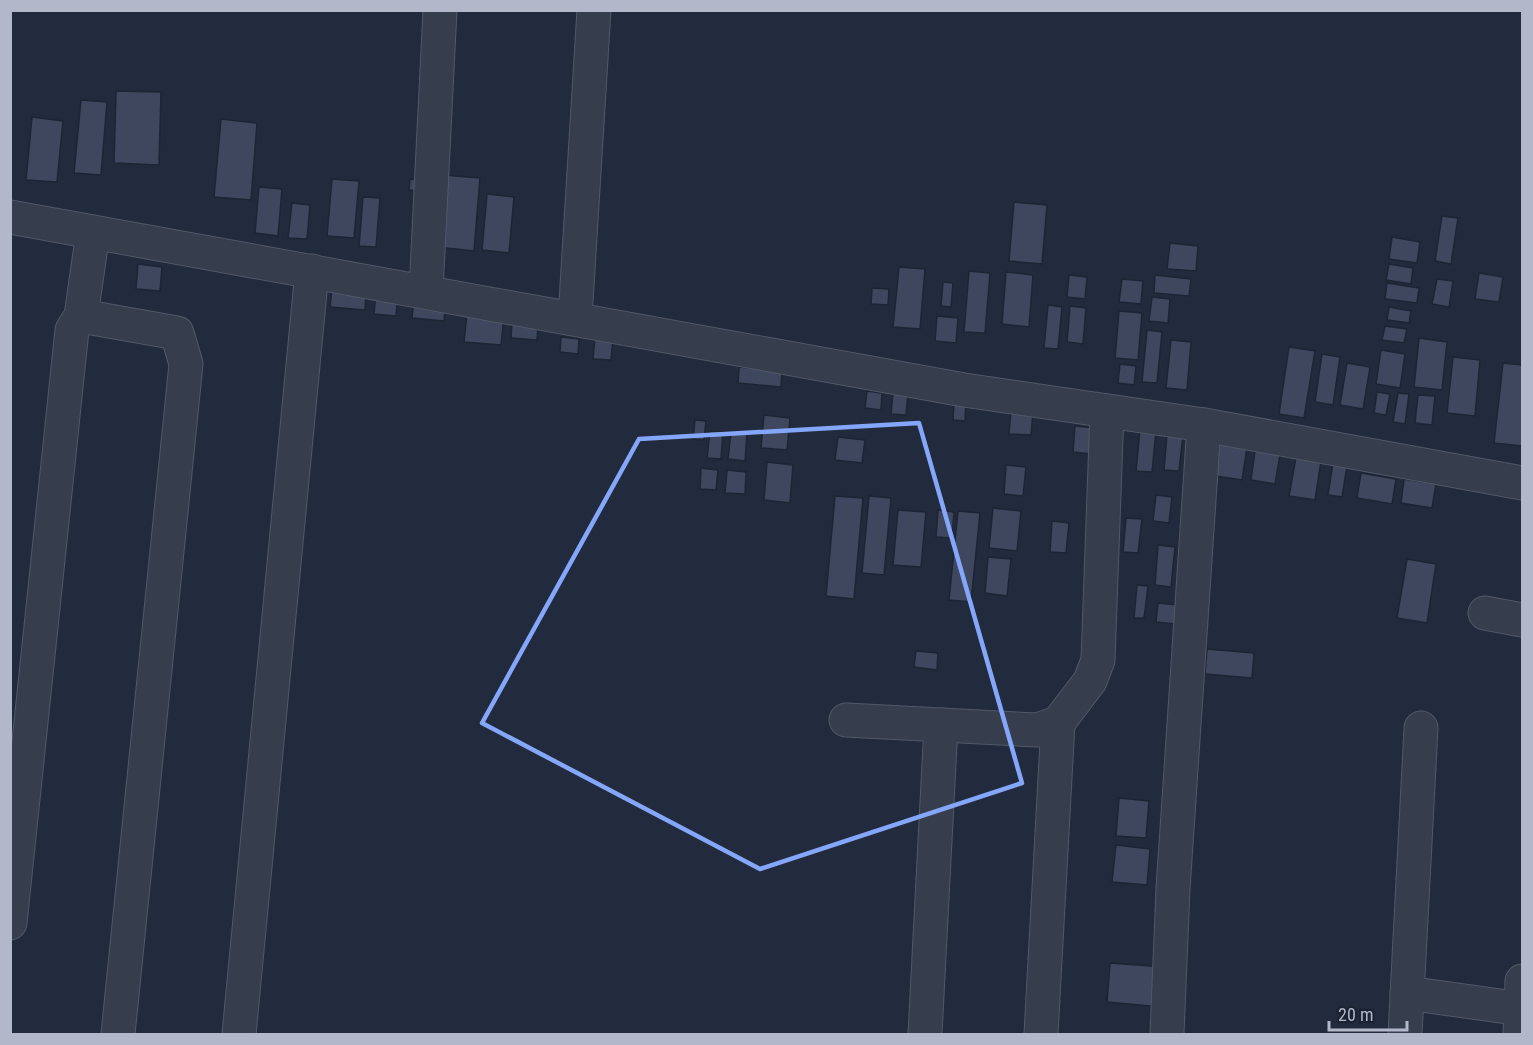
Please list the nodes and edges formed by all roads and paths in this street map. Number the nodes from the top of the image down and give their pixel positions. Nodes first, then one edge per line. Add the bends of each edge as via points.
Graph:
1 (440, 10) edge
2 (594, 10) edge
3 (10, 217) edge
4 (93, 232) junction
5 (312, 271) junction
6 (426, 291) junction
7 (81, 316) junction
8 (575, 318) junction
9 (1107, 411) junction
10 (1204, 425) junction
11 (1522, 483) edge
12 (1485, 613) dead end
13 (1522, 620) edge
14 (846, 720) dead end
15 (1058, 723) junction
16 (941, 725) junction
17 (1422, 728) dead end
18 (20, 737) edge
19 (10, 923) edge
20 (1407, 993) junction
21 (1521, 1008) edge
22 (118, 1035) edge
23 (239, 1035) edge
24 (925, 1035) edge
25 (1041, 1035) edge
26 (1167, 1035) edge
27 (1405, 1035) edge

1 - 6 street
2 - 8 street
3 - 4 street
4 - 5 street
4 - 7 street
5 - 6 street
5 - 23 street
6 - 8 street
7 - 18 street via 72,330
7 - 22 street via 177,333 186,364
8 - 9 street via 964,390
9 - 10 street
9 - 15 street via 1098,660 1090,681
10 - 11 street
10 - 26 street
12 - 13 street
14 - 16 street
15 - 16 street via 1037,730
15 - 25 street
16 - 24 street
17 - 20 street
18 - 19 street
20 - 21 street
20 - 27 street

